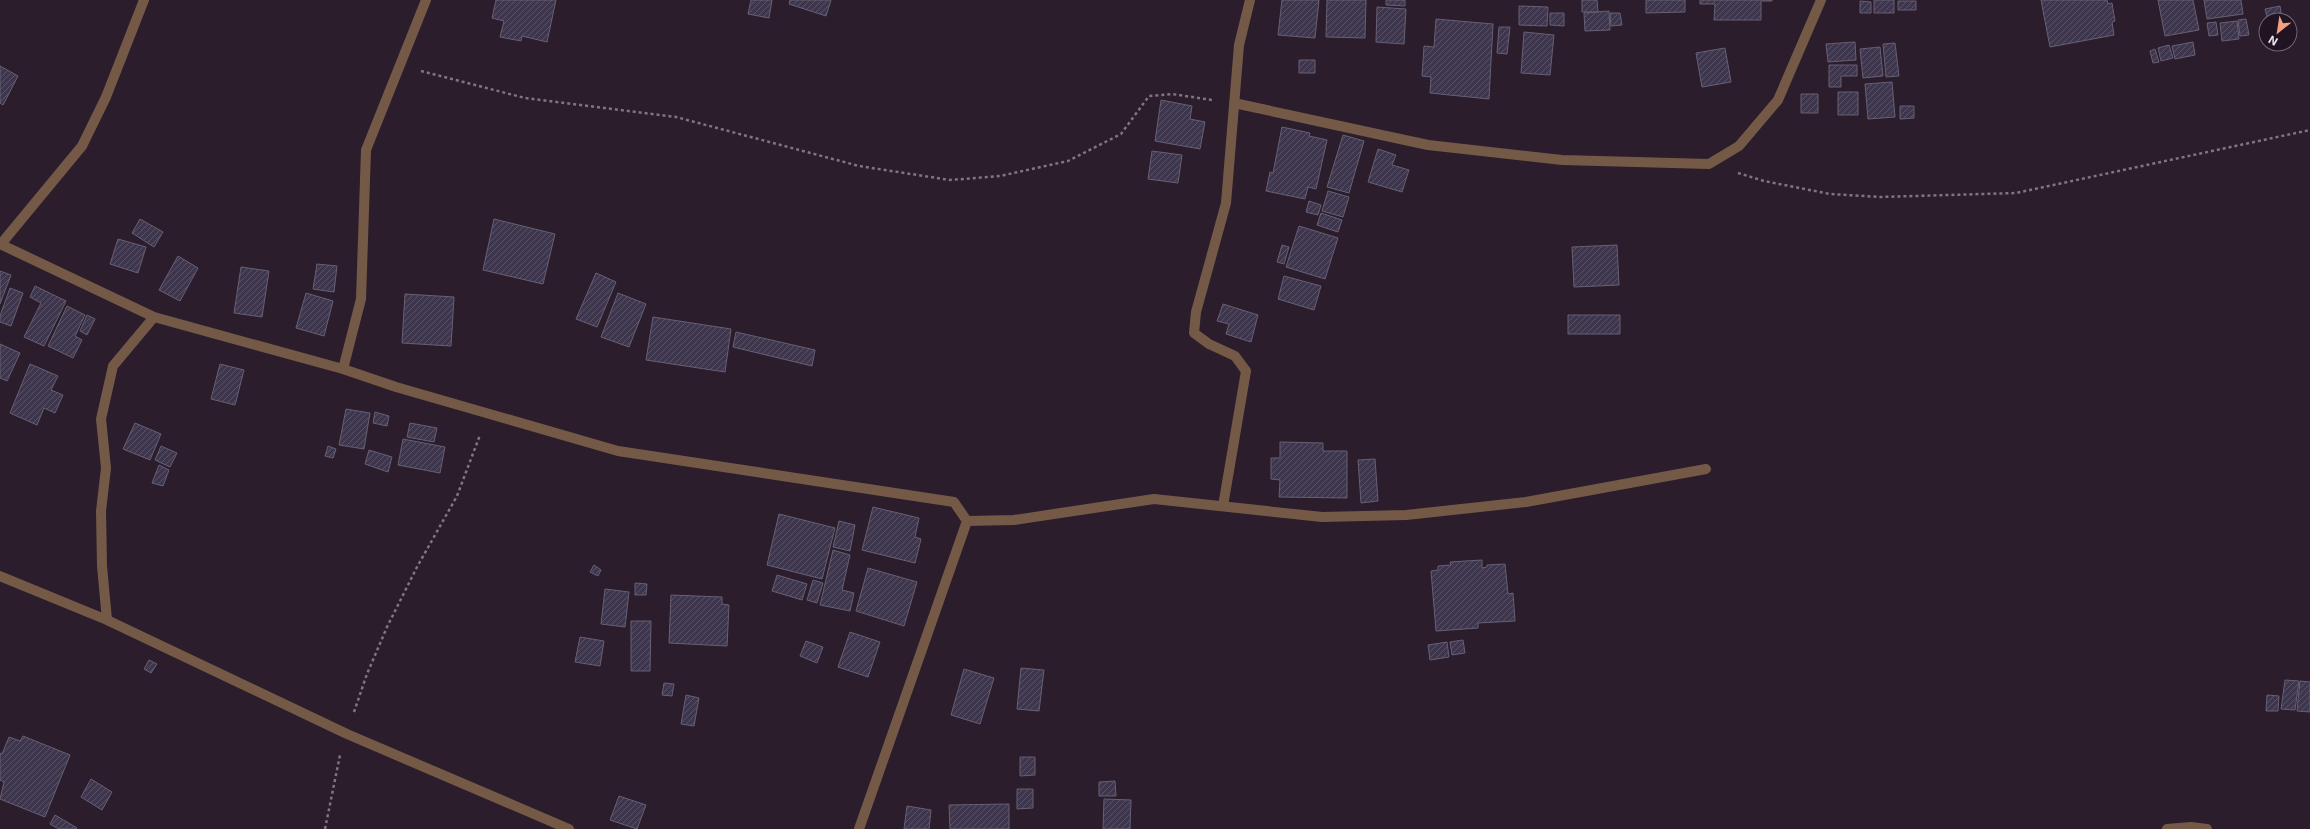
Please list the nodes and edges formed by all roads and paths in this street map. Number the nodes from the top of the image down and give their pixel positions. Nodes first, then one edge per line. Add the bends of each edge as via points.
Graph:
1 (144, 0) edge
2 (426, 0) edge
3 (1250, 0) edge
4 (1821, 0) edge
5 (400, 66) junction
6 (1234, 103) junction
7 (2310, 130) edge
8 (1709, 164) junction
9 (0, 244) edge
10 (154, 317) junction
11 (343, 369) junction
12 (488, 414) junction
13 (1706, 469) dead end
14 (1223, 506) junction
15 (967, 521) junction
16 (0, 576) edge
17 (107, 620) junction
18 (347, 734) junction
19 (325, 829) edge
20 (569, 829) edge
21 (859, 829) edge
22 (2167, 829) edge
23 (2207, 829) edge

1 - 9 street via 106,97 82,146
2 - 5 street
3 - 6 street via 1239,45
4 - 8 street via 1778,100 1739,146
5 - 6 path via 525,98 676,117 859,166 950,180 1000,176 1068,162 1121,134 1149,96 1172,94
5 - 11 street via 366,150 361,299
6 - 8 street via 1428,144 1562,160
6 - 14 street via 1226,203 1196,312 1194,333 1209,344 1235,356 1246,371
7 - 8 path via 2016,193 1881,197 1830,194 1764,181
9 - 10 street
10 - 11 street
10 - 17 street via 113,366 100,419 106,468 101,511 102,566
11 - 12 street via 396,388
12 - 15 street via 618,451 954,502
12 - 18 path via 457,496 387,627 367,674
13 - 14 street via 1526,502 1406,516 1322,517
14 - 15 street via 1154,499 1014,520
15 - 21 street
16 - 17 street
17 - 18 street
18 - 19 path via 341,751
18 - 20 street
22 - 23 street

